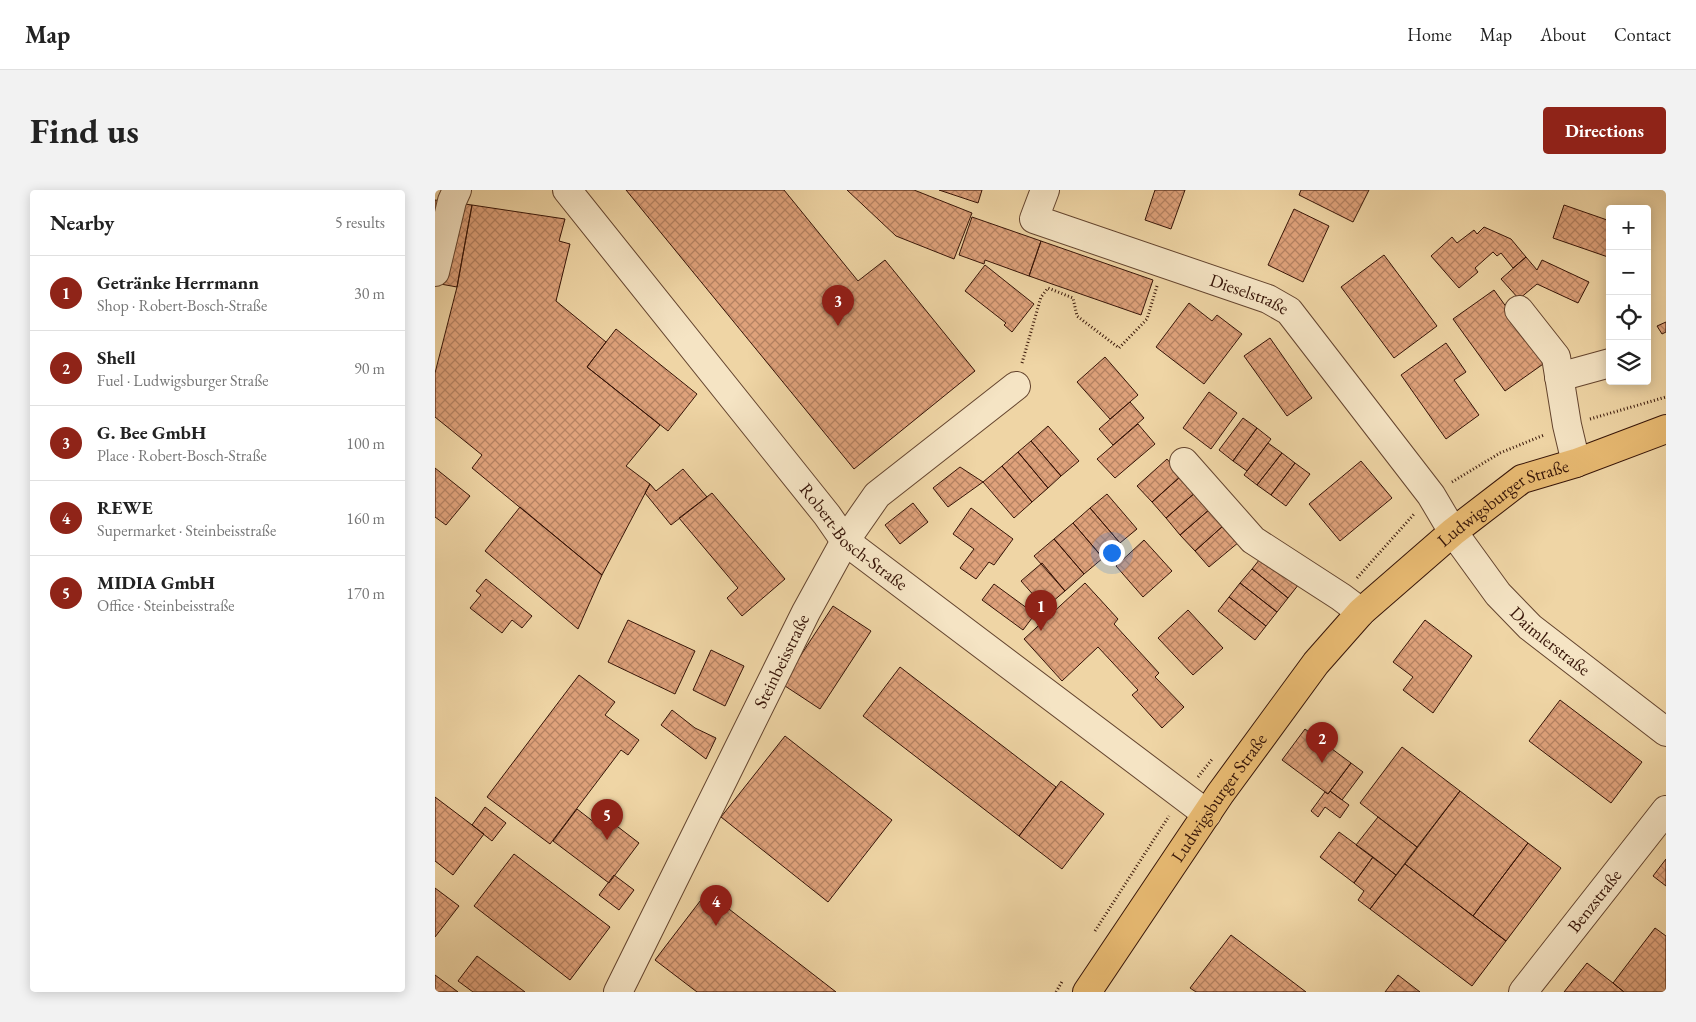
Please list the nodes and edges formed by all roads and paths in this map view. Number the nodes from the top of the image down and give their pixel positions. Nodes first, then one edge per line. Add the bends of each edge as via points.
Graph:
1 (457, 190) edge
2 (567, 190) edge
3 (1045, 190) edge
4 (1163, 264) junction
5 (435, 272) edge
6 (1519, 310) dead end
7 (1606, 364) edge
8 (1559, 378) junction
9 (1017, 386) joint
10 (1666, 429) edge
11 (1184, 462) dead end
12 (1577, 463) junction
13 (1453, 532) junction
14 (845, 541) junction
15 (1361, 612) junction
16 (1666, 732) edge
17 (1666, 810) edge
18 (1207, 814) junction
19 (617, 992) edge
20 (1087, 992) edge
21 (1523, 992) edge

1 - 5 street
2 - 14 street, Robert-Bosch-Straße
3 - 4 street, Dieselstraße via 1034,219
4 - 9 path via 1147,319 1119,348 1077,316 1073,298 1049,288 1041,297
4 - 13 street, Dieselstraße via 1268,299 1289,311 1431,495
6 - 8 street via 1556,357
7 - 8 street
8 - 12 street
9 - 14 street, Steinbeisstraße via 877,495
10 - 12 main road, Ludwigsburger Straße
11 - 15 street via 1253,540
12 - 13 main road, Ludwigsburger Straße via 1522,480
13 - 15 main road, Ludwigsburger Straße
13 - 16 street, Daimlerstraße via 1499,594 1530,626
14 - 18 street, Robert-Bosch-Straße
14 - 19 street, Steinbeisstraße via 806,612
15 - 18 main road, Ludwigsburger Straße via 1316,663
17 - 21 street, Benzstraße
18 - 20 main road, Ludwigsburger Straße

